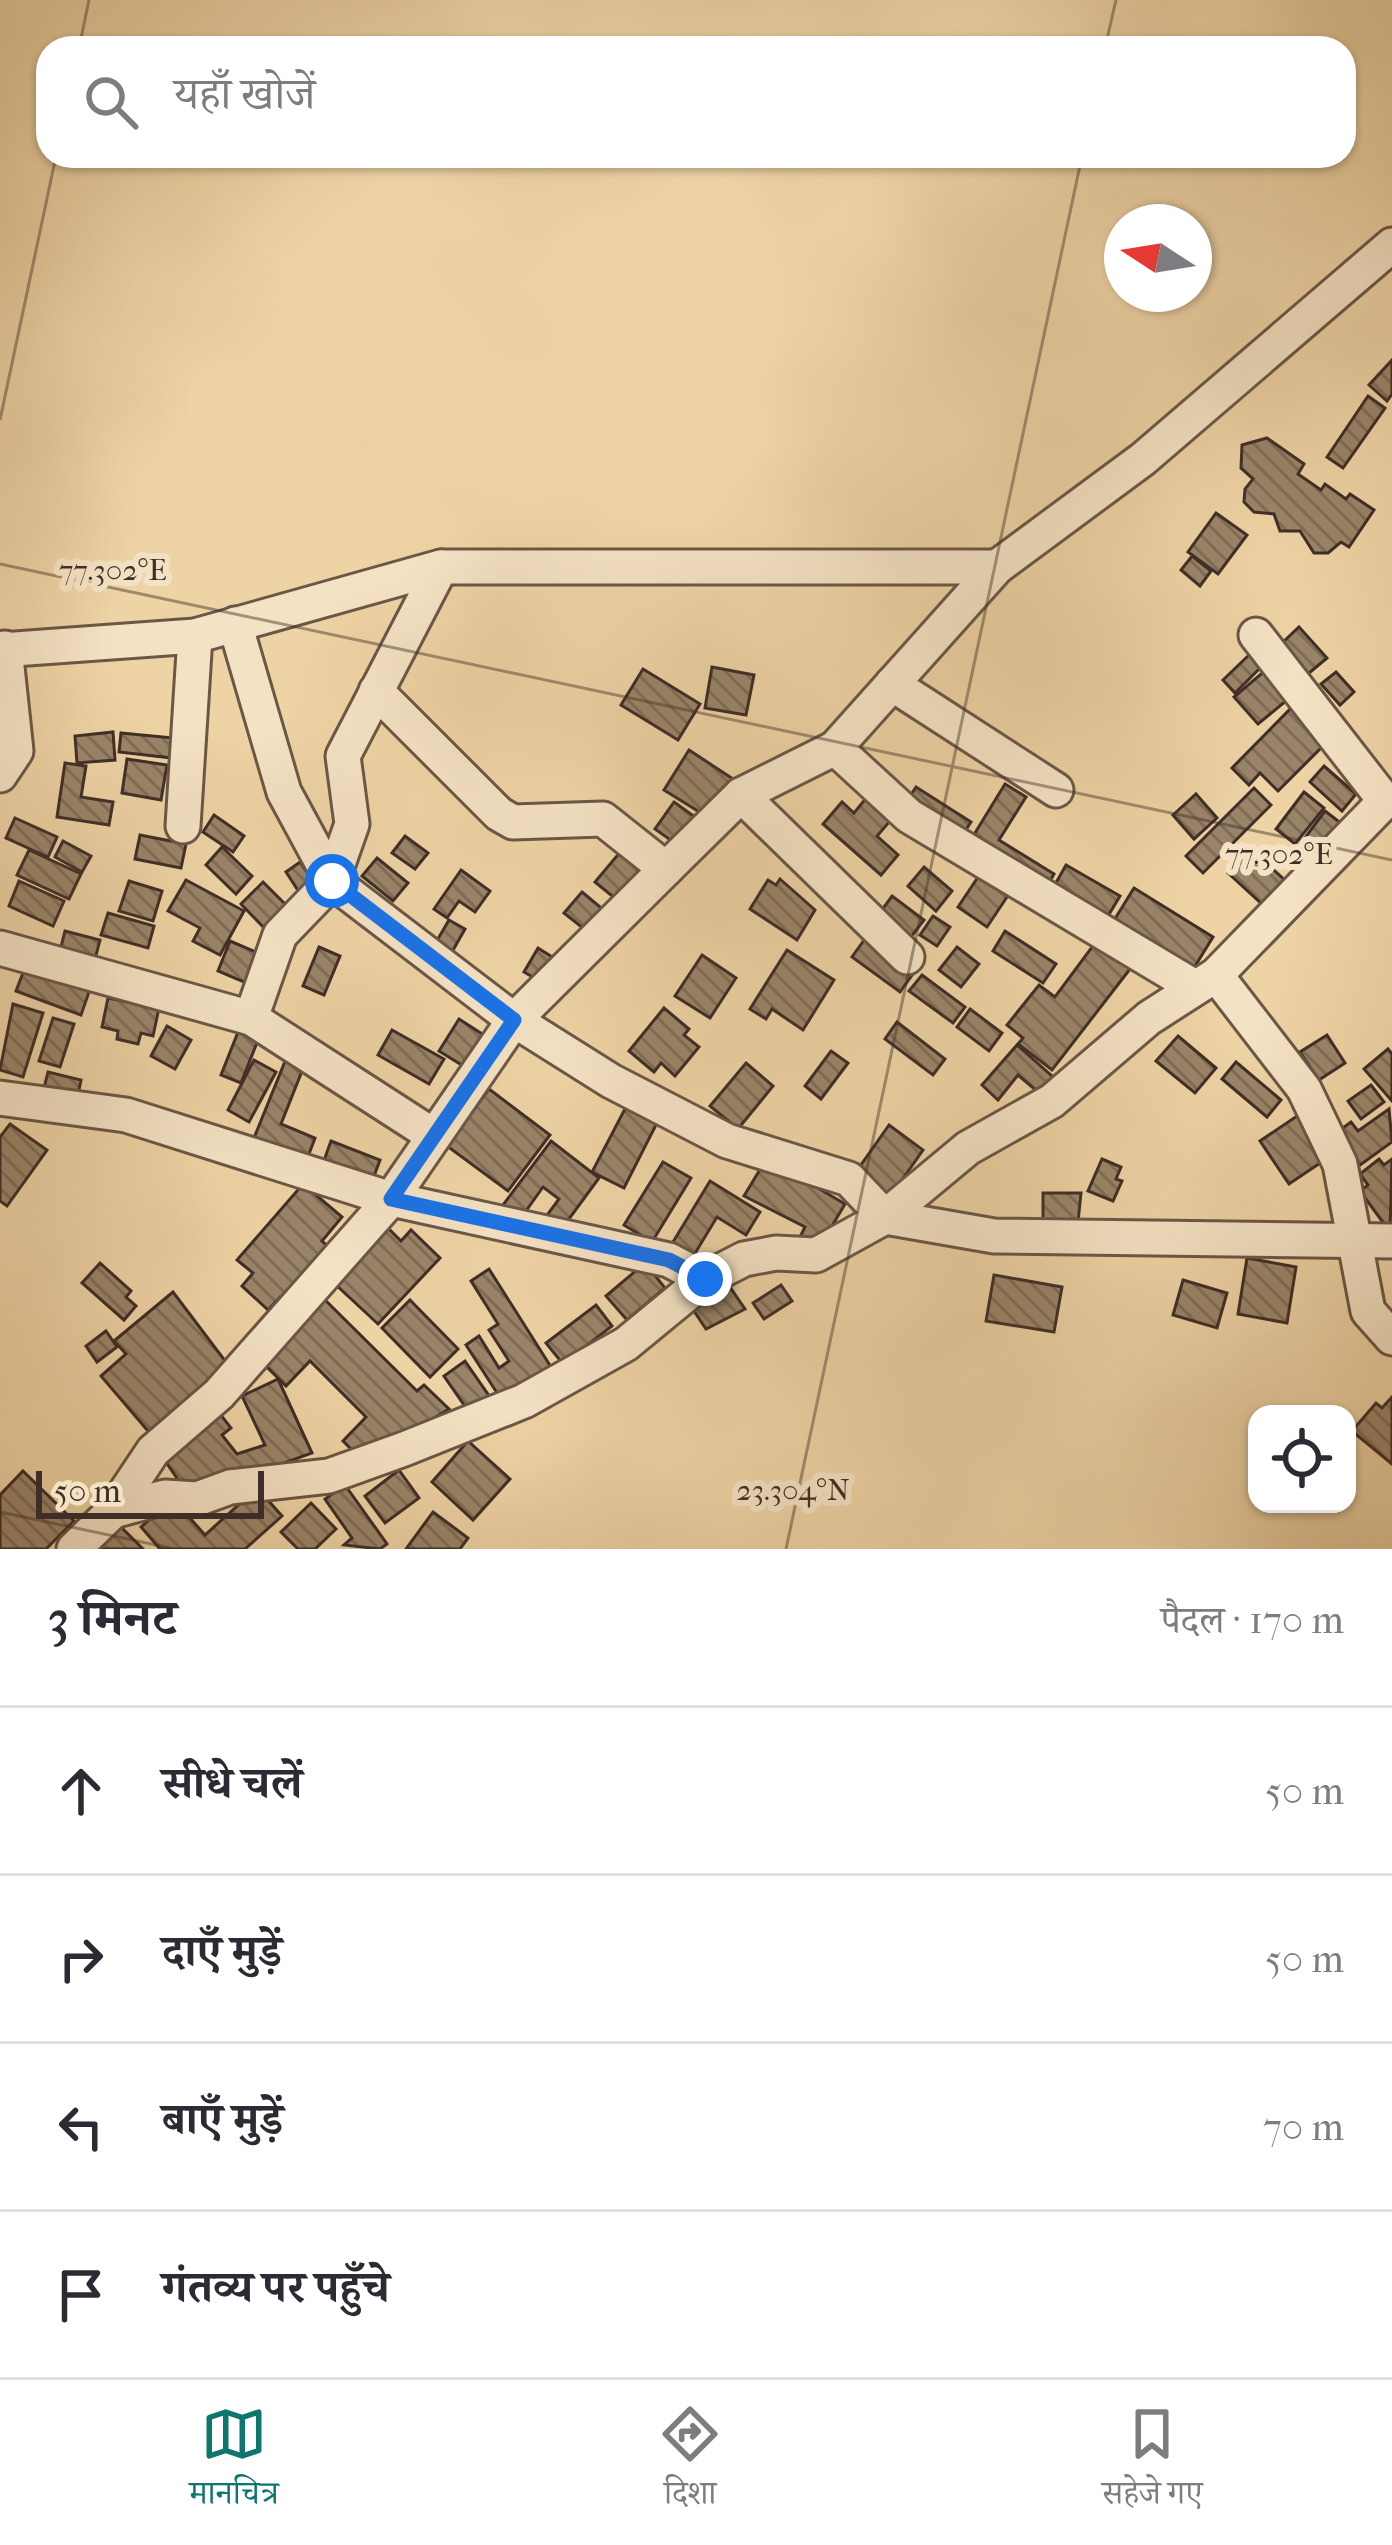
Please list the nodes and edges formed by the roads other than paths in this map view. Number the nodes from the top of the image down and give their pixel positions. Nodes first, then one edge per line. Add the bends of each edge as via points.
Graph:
1 (1392, 245) edge
2 (441, 566) junction
3 (997, 567) junction
4 (235, 624) junction
5 (195, 635) junction
6 (1256, 635) dead end
7 (2, 649) edge
8 (892, 684) junction
9 (376, 691) junction
10 (836, 748) junction
11 (0, 775) edge
12 (1056, 790) dead end
13 (741, 795) junction
14 (1389, 801) edge
15 (183, 826) dead end
16 (666, 869) junction
17 (332, 881) junction
18 (0, 948) edge
19 (908, 957) dead end
20 (1204, 980) junction
21 (250, 1018) junction
22 (514, 1020) junction
23 (0, 1098) edge
24 (434, 1136) junction
25 (391, 1199) junction
26 (885, 1217) junction
27 (1354, 1241) junction
28 (1392, 1241) edge
29 (705, 1279) junction
30 (1392, 1338) edge
31 (113, 1511) junction
32 (74, 1549) edge

1 - 3 street via 1143,459
2 - 3 street
2 - 4 street
2 - 9 street
3 - 8 street
4 - 5 street
4 - 17 street via 284,792
5 - 7 street
5 - 15 street
6 - 14 street
7 - 11 street via 16,751
8 - 10 street
8 - 12 street
9 - 16 street via 499,814 513,822 603,819
9 - 17 street via 343,755 352,824
10 - 13 street
10 - 20 street via 909,816
13 - 16 street
13 - 19 street
14 - 20 street
16 - 22 street
17 - 21 street via 280,934
17 - 22 street
18 - 21 street
20 - 26 street via 1052,1101 968,1148
20 - 27 street via 1304,1089 1340,1164
21 - 24 street
22 - 24 street
22 - 26 street via 727,1142 850,1179
23 - 25 street via 126,1115
24 - 25 street
25 - 29 street via 669,1260
25 - 31 street via 219,1394 153,1451
26 - 27 street via 994,1236
26 - 29 street via 816,1255 776,1252
27 - 28 street
27 - 30 street via 1368,1311
29 - 31 street via 626,1344 524,1401 404,1449 328,1476
31 - 32 street

